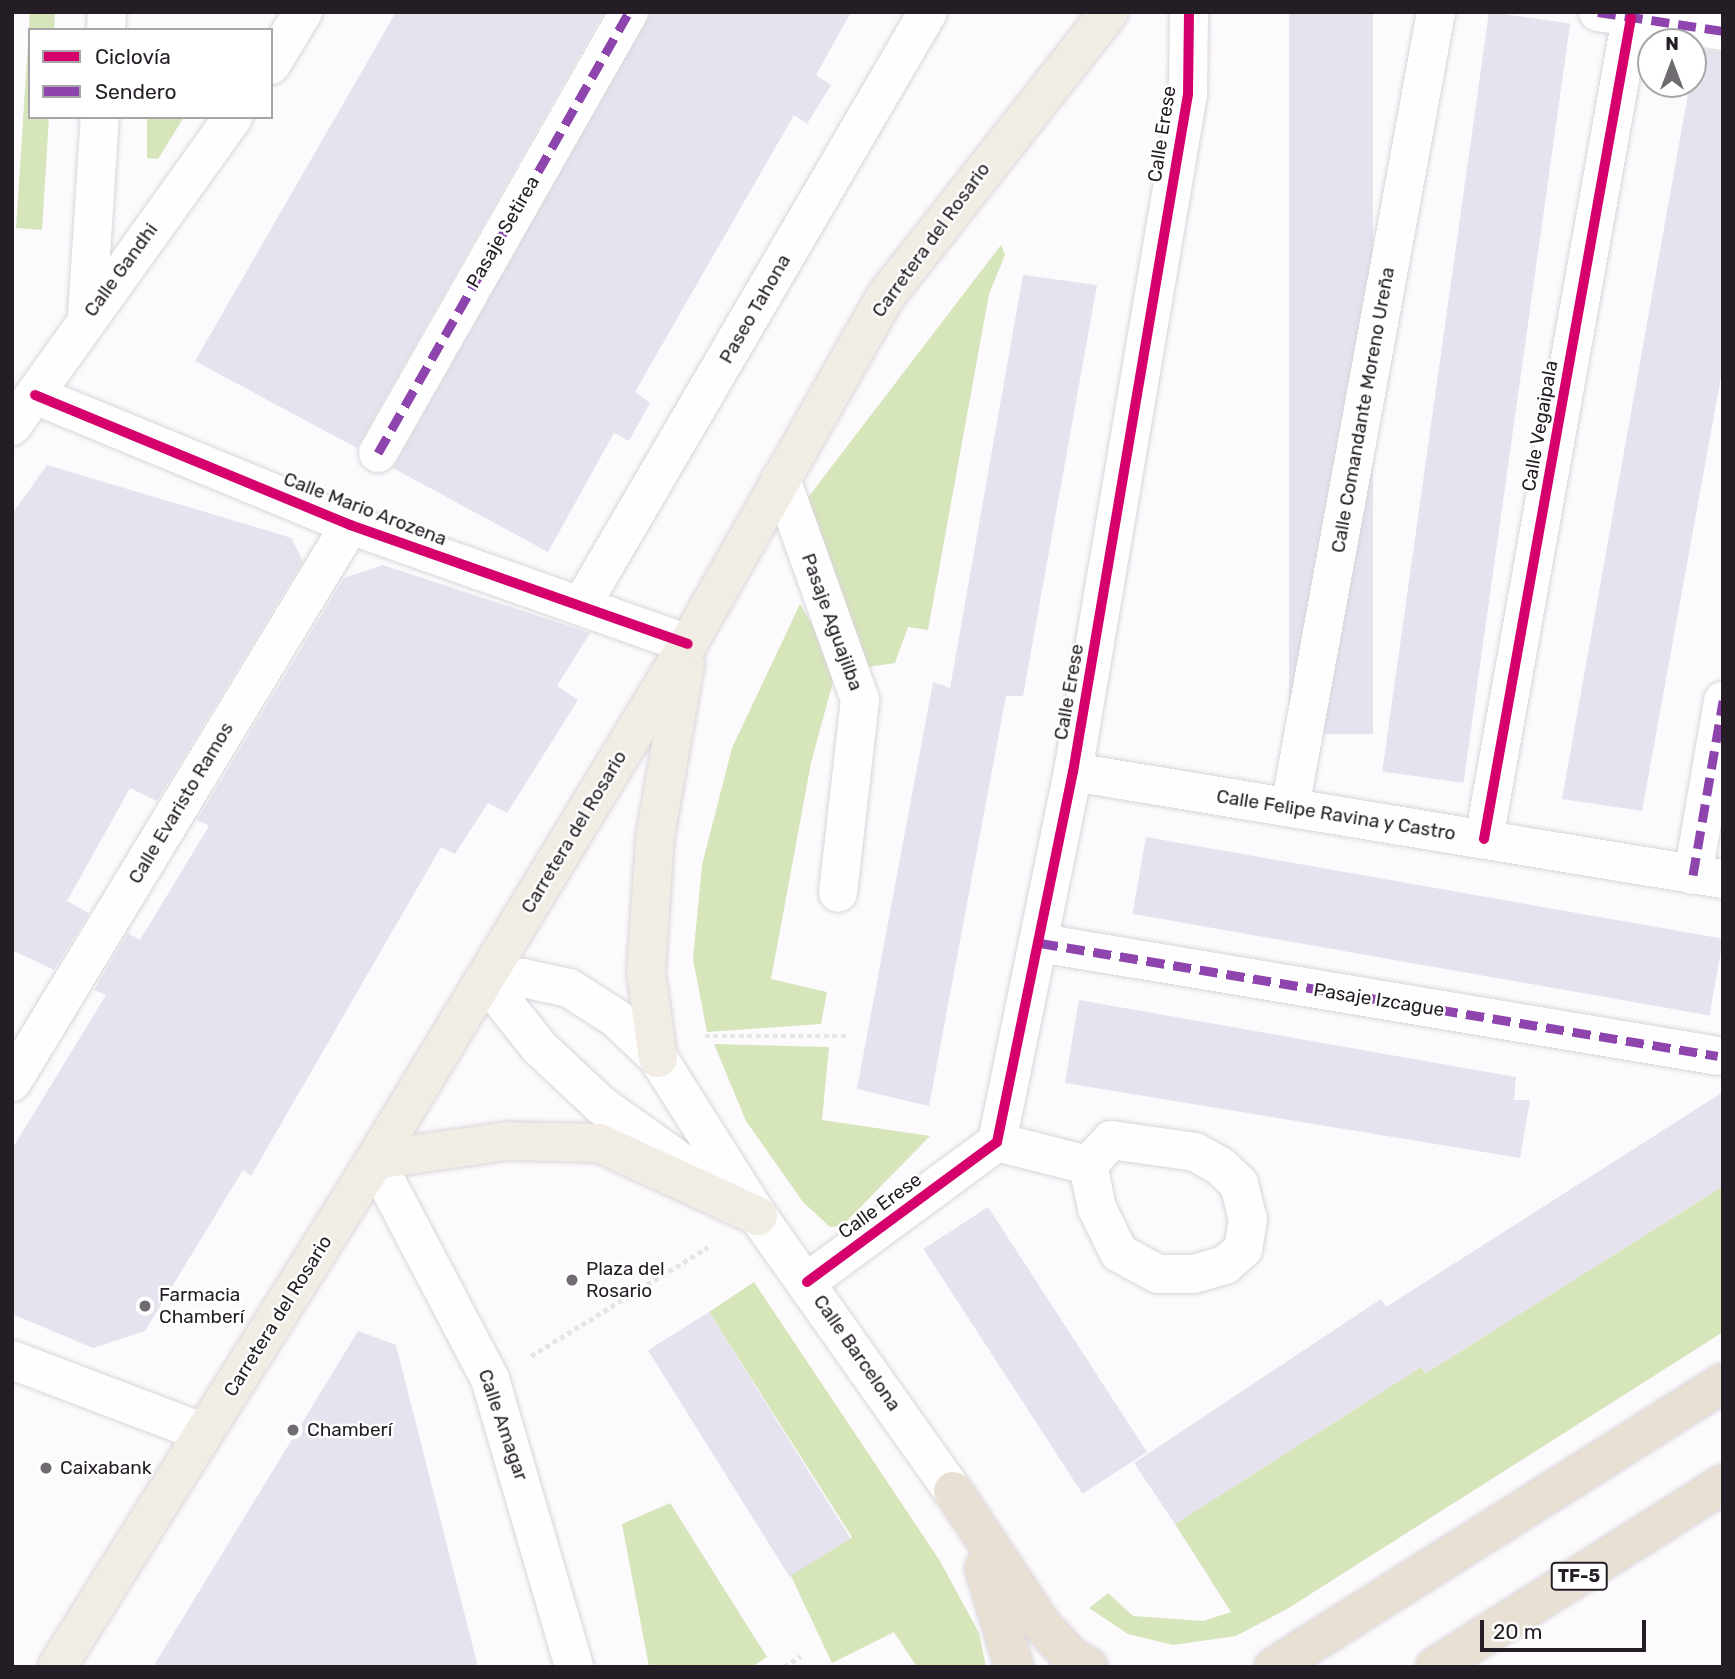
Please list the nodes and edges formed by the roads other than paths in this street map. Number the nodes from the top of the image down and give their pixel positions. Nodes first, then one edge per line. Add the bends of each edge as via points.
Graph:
1 (303, 12) edge
2 (629, 12) edge
3 (928, 12) edge
4 (1189, 12) edge
5 (1436, 12) edge
6 (1615, 15) edge
7 (1094, 21) edge
8 (1723, 32) edge
9 (273, 62) edge
10 (100, 119) edge
11 (232, 119) edge
12 (87, 316) junction
13 (35, 395) junction
14 (12, 426) edge
15 (378, 453) dead end
16 (781, 478) junction
17 (350, 525) junction
18 (581, 606) junction
19 (688, 644) junction
20 (1723, 701) edge
21 (1073, 772) junction
22 (1290, 807) junction
23 (1484, 839) junction
24 (1708, 877) edge
25 (838, 894) dead end
26 (1040, 943) junction
27 (485, 979) junction
28 (657, 1047) junction
29 (1718, 1056) dead end
30 (12, 1082) edge
31 (997, 1142) junction
32 (376, 1160) junction
33 (1088, 1165) dead end
34 (758, 1216) junction
35 (807, 1282) junction
36 (12, 1360) edge
37 (1723, 1382) edge
38 (204, 1433) junction
39 (1723, 1484) edge
40 (953, 1491) junction
41 (57, 1667) edge
42 (574, 1667) edge
43 (1014, 1667) edge
44 (1088, 1667) edge
45 (1274, 1667) edge
46 (1434, 1667) edge

1 - 9 street
2 - 15 street, Pasaje Setirea
3 - 18 street, Paseo Tahona
4 - 21 street, Calle Erese via 1188,94
5 - 22 street, Calle Comandante Moreno Ureña
6 - 8 street
6 - 23 street, Calle Vegaipala
7 - 16 main road, Carretera del Rosario via 885,297
10 - 12 street
11 - 12 street, Calle Gandhi
12 - 13 street, Calle Gandhi
13 - 14 street, Calle Gandhi
13 - 17 street, Calle Mario Arozena
16 - 19 main road, Carretera del Rosario
16 - 25 street, Pasaje Aguajilba via 860,700
17 - 18 street, Calle Mario Arozena
17 - 30 street, Calle Evaristo Ramos
18 - 19 street, Calle Mario Arozena
19 - 27 main road, Carretera del Rosario
19 - 28 main road via 655,838 646,973
20 - 24 street
21 - 22 street, Calle Felipe Ravina y Castro
21 - 26 street, Calle Erese
22 - 23 street, Calle Felipe Ravina y Castro
23 - 24 street, Calle Felipe Ravina y Castro
26 - 29 street, Pasaje Izcague
26 - 31 street, Calle Erese
27 - 28 street via 523,978 569,988
27 - 32 main road, Carretera del Rosario
27 - 34 street via 539,1048 602,1106
28 - 34 street
31 - 33 street
31 - 35 street, Calle Erese
32 - 34 main road via 507,1141 599,1143
32 - 38 main road, Carretera del Rosario
32 - 42 street, Calle Amagar via 490,1378
34 - 35 street, Calle Barcelona
35 - 40 street, Calle Barcelona
36 - 38 street
37 - 45 highway
38 - 41 main road, Carretera del Rosario
39 - 46 highway, TF-5
40 - 43 highway via 1003,1619
40 - 44 highway via 1041,1624

